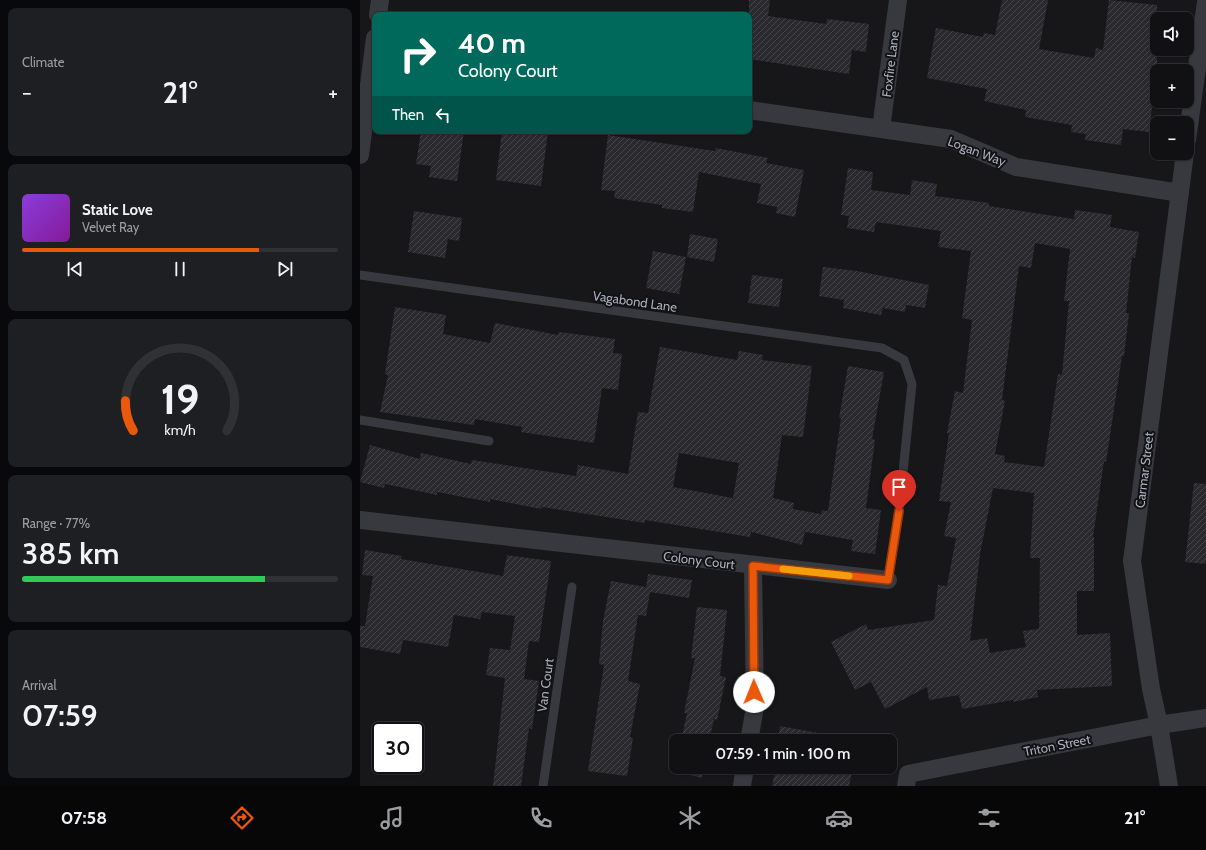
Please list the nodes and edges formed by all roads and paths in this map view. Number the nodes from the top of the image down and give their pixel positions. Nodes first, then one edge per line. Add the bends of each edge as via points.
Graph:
1 (380, 0) edge
2 (898, 0) edge
3 (1206, 2) edge
4 (378, 12) edge
5 (372, 72) edge
6 (752, 110) edge
7 (1190, 116) edge
8 (881, 129) junction
9 (360, 155) edge
10 (1184, 160) edge
11 (1180, 193) junction
12 (360, 275) edge
13 (904, 360) joint
14 (360, 420) edge
15 (489, 441) dead end
16 (360, 520) edge
17 (753, 566) junction
18 (888, 580) joint
19 (572, 587) dead end
20 (1206, 718) edge
21 (1159, 725) junction
22 (750, 734) edge
23 (744, 774) edge
24 (907, 780) edge
25 (543, 786) edge
26 (742, 786) edge
27 (1169, 786) edge

1 - 4 street
2 - 8 street, Foxfire Lane
3 - 7 street
5 - 9 street
6 - 8 street, Logan Way
8 - 11 street, Logan Way via 951,139 1016,167
10 - 11 street, Carmar Street
11 - 21 street, Carmar Street via 1132,560 1151,689
12 - 13 lane, Vagabond Lane via 882,348
13 - 18 lane, Colony Court via 912,384 899,511
14 - 15 lane
16 - 17 street, Colony Court
17 - 18 street, Colony Court
17 - 22 street via 755,707
19 - 25 lane, Van Court
20 - 21 street, Triton Street
21 - 24 street, Triton Street
21 - 27 street, Carmar Street
23 - 26 street

